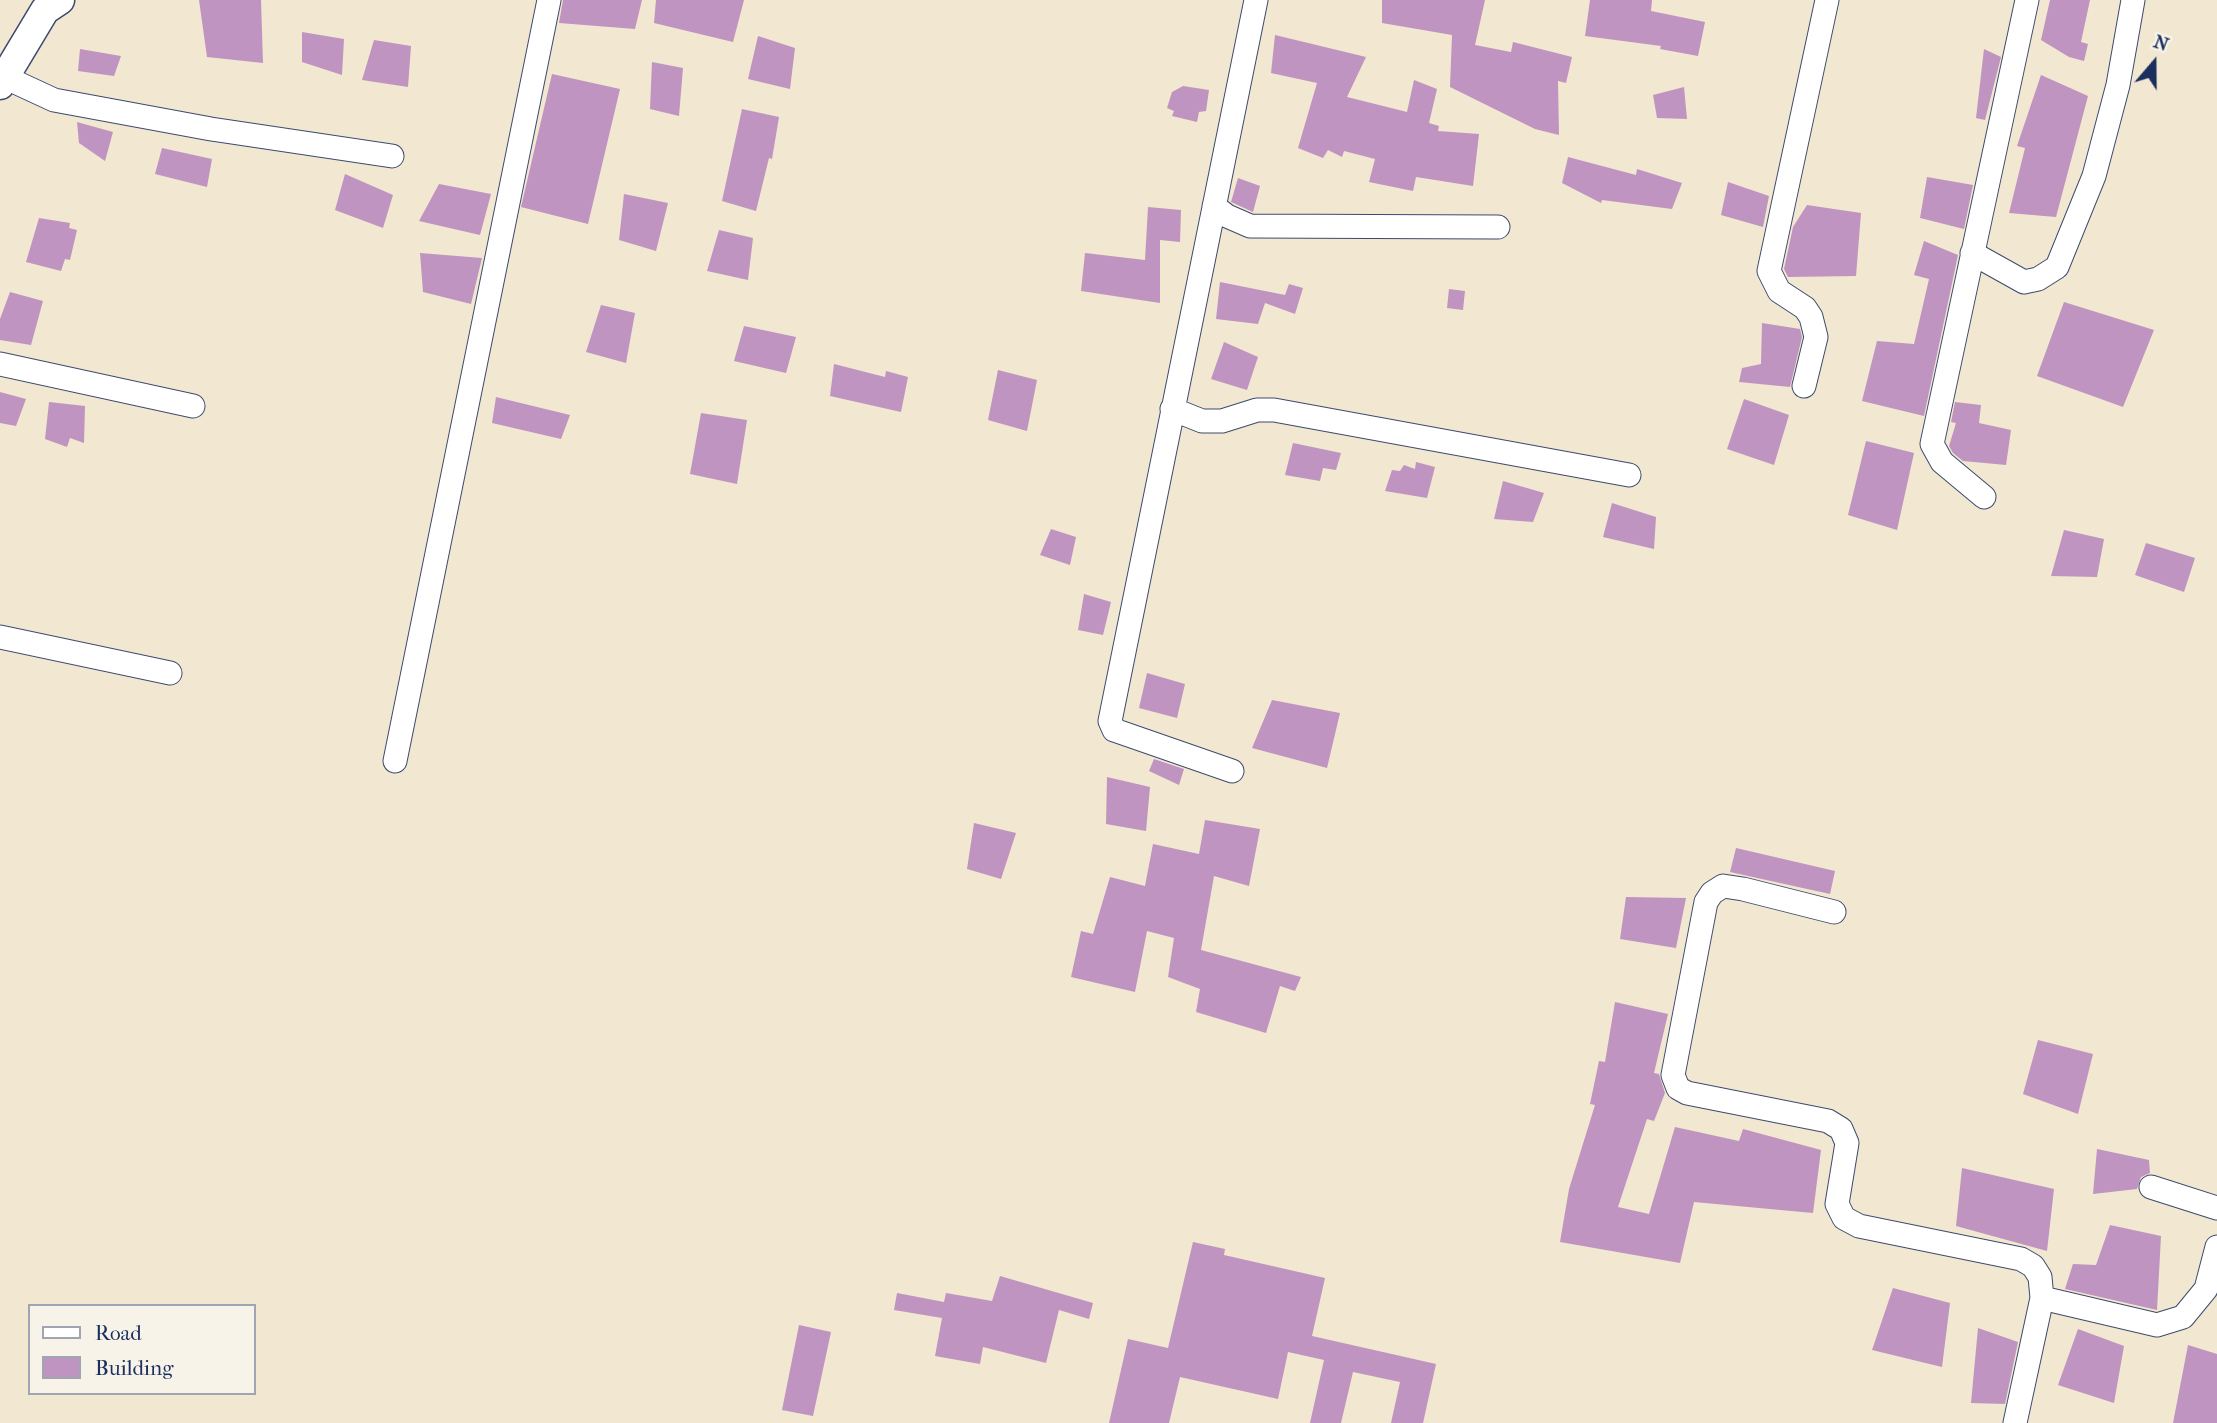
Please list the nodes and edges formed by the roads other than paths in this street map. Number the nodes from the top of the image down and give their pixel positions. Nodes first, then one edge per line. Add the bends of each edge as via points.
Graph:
1 (549, 0) edge
2 (1256, 0) edge
3 (1827, 0) edge
4 (2027, 0) edge
5 (2133, 0) edge
6 (55, 1) edge
7 (1, 79) edge
8 (392, 156) dead end
9 (1214, 206) junction
10 (1498, 227) dead end
11 (1972, 253) junction
12 (0, 364) edge
13 (1804, 386) dead end
14 (193, 406) dead end
15 (1172, 409) junction
16 (1629, 475) dead end
17 (1984, 497) dead end
18 (0, 637) edge
19 (170, 673) dead end
20 (395, 761) dead end
21 (1232, 771) dead end
22 (1834, 912) dead end
23 (2151, 1187) dead end
24 (2217, 1208) edge
25 (2217, 1247) edge
26 (2042, 1298) junction
27 (2018, 1422) edge

1 - 20 street
2 - 9 street
3 - 13 street via 1769,271 1779,291 1811,317 1816,337
4 - 11 street
5 - 11 street via 2118,85 2094,176 2057,267 2024,282
6 - 7 street
7 - 8 street via 54,100
9 - 10 street via 1250,226
9 - 15 street
11 - 17 street via 1932,444 1942,462
12 - 14 street
15 - 16 street via 1202,421 1274,410
15 - 21 street via 1110,721 1114,730
18 - 19 street
22 - 26 street via 1743,889 1723,886 1712,893 1706,902 1673,1075 1678,1088 1828,1121 1841,1129 1847,1143 1837,1204 1844,1218 1859,1226 2021,1259 2034,1266 2040,1277
23 - 24 street
25 - 26 street via 2206,1289 2183,1317 2157,1325
26 - 27 street

